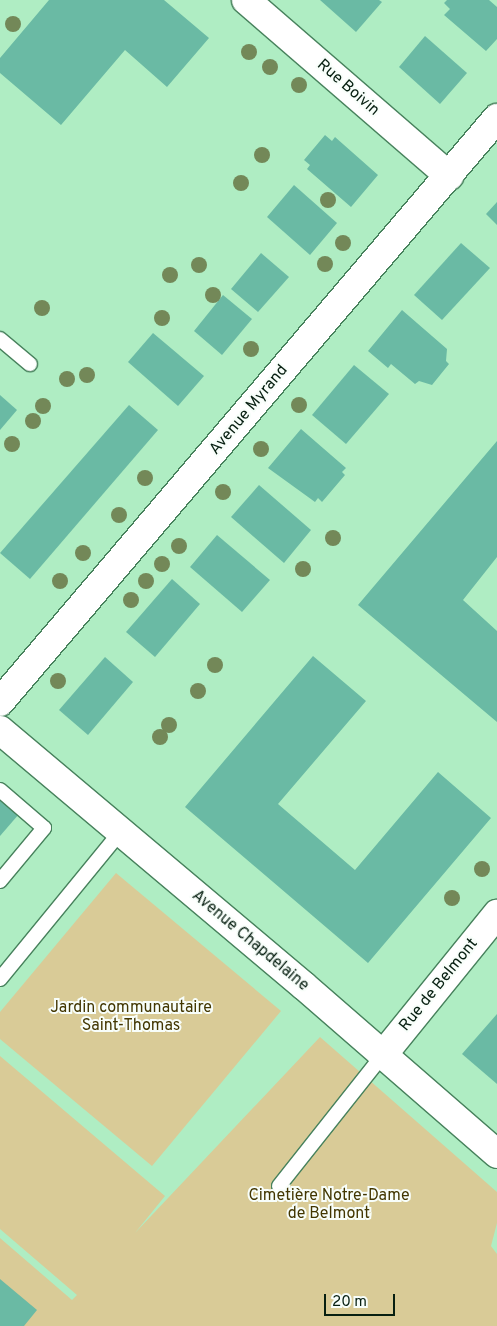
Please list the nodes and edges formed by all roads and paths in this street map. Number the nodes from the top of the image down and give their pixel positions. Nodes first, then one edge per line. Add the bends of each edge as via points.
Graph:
1 (246, 0) edge
2 (497, 118) edge
3 (449, 176) junction
4 (0, 339) edge
5 (30, 364) dead end
6 (0, 702) edge
7 (0, 730) edge
8 (0, 790) edge
9 (121, 831) junction
10 (0, 881) edge
11 (497, 914) edge
12 (0, 979) edge
13 (382, 1056) junction
14 (497, 1154) edge
15 (279, 1186) dead end

1 - 3 street, Rue Boivin
2 - 3 street, Avenue Myrand
3 - 6 street, Avenue Myrand
4 - 5 lane
7 - 9 street, Avenue Chapdelaine
8 - 10 lane via 44,828
9 - 12 lane
9 - 13 street, Avenue Chapdelaine
11 - 13 street, Rue de Belmont
13 - 14 street, Avenue Chapdelaine
13 - 15 lane

